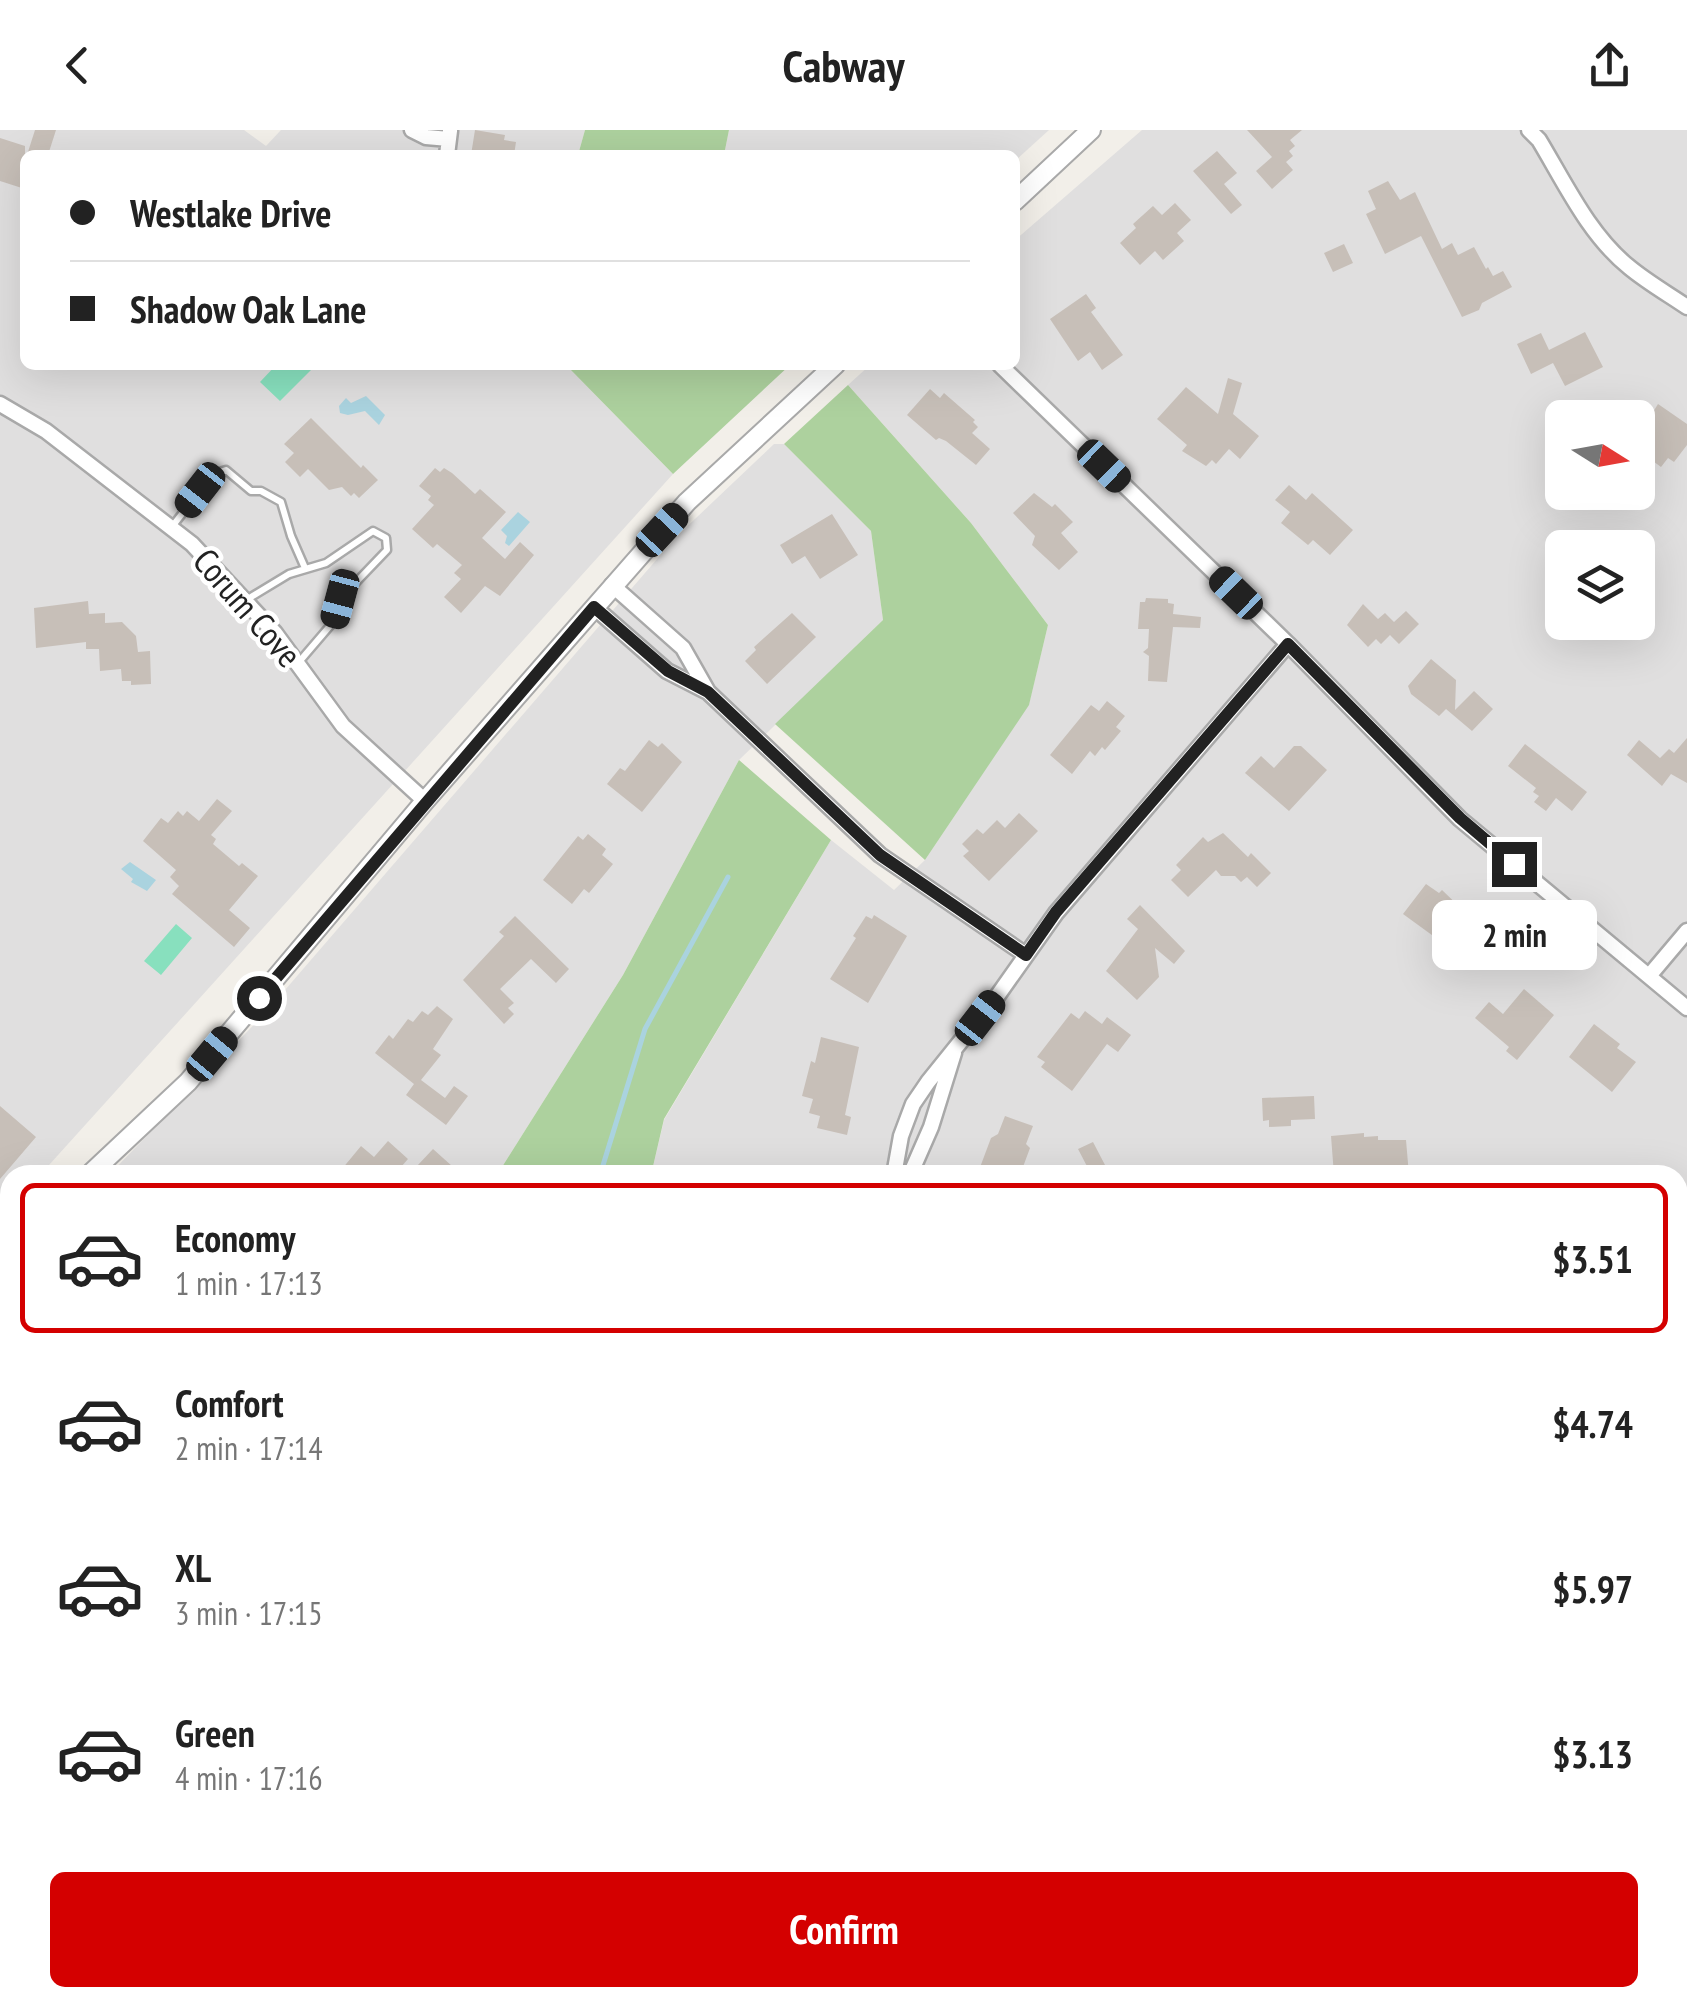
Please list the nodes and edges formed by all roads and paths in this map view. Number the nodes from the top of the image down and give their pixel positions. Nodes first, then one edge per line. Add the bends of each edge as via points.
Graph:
1 (412, 130) edge
2 (1090, 130) edge
3 (1535, 133) edge
4 (450, 134) edge
5 (1020, 195) edge
6 (1687, 307) edge
7 (830, 370) edge
8 (1005, 370) edge
9 (0, 404) edge
10 (171, 528) junction
11 (305, 568) junction
12 (612, 585) junction
13 (245, 601) junction
14 (594, 607) junction
15 (1288, 644) junction
16 (298, 664) junction
17 (708, 692) junction
18 (425, 800) junction
19 (1687, 931) edge
20 (1026, 955) junction
21 (1649, 976) junction
22 (1687, 1008) edge
23 (954, 1053) junction
24 (101, 1165) edge
25 (896, 1165) edge
26 (914, 1165) edge

1 - 4 street via 426,137
2 - 5 street
3 - 6 street via 1609,248
7 - 12 street via 688,502
8 - 15 street
9 - 10 street, Corum Cove via 46,431
10 - 11 lane via 212,474 226,470 250,491 281,502
10 - 13 street, Corum Cove
11 - 13 lane
11 - 16 lane via 326,563 373,531 386,538 387,550 340,599 334,620
12 - 14 street
12 - 17 street via 683,648
13 - 16 street, Corum Cove
14 - 17 street via 668,671
14 - 18 street
15 - 20 street
15 - 21 street via 1460,818
16 - 18 street, Corum Cove via 343,726
17 - 20 street via 880,855
18 - 24 street via 188,1082
19 - 21 street
20 - 23 street
21 - 22 street
23 - 25 street via 914,1104
23 - 26 street

